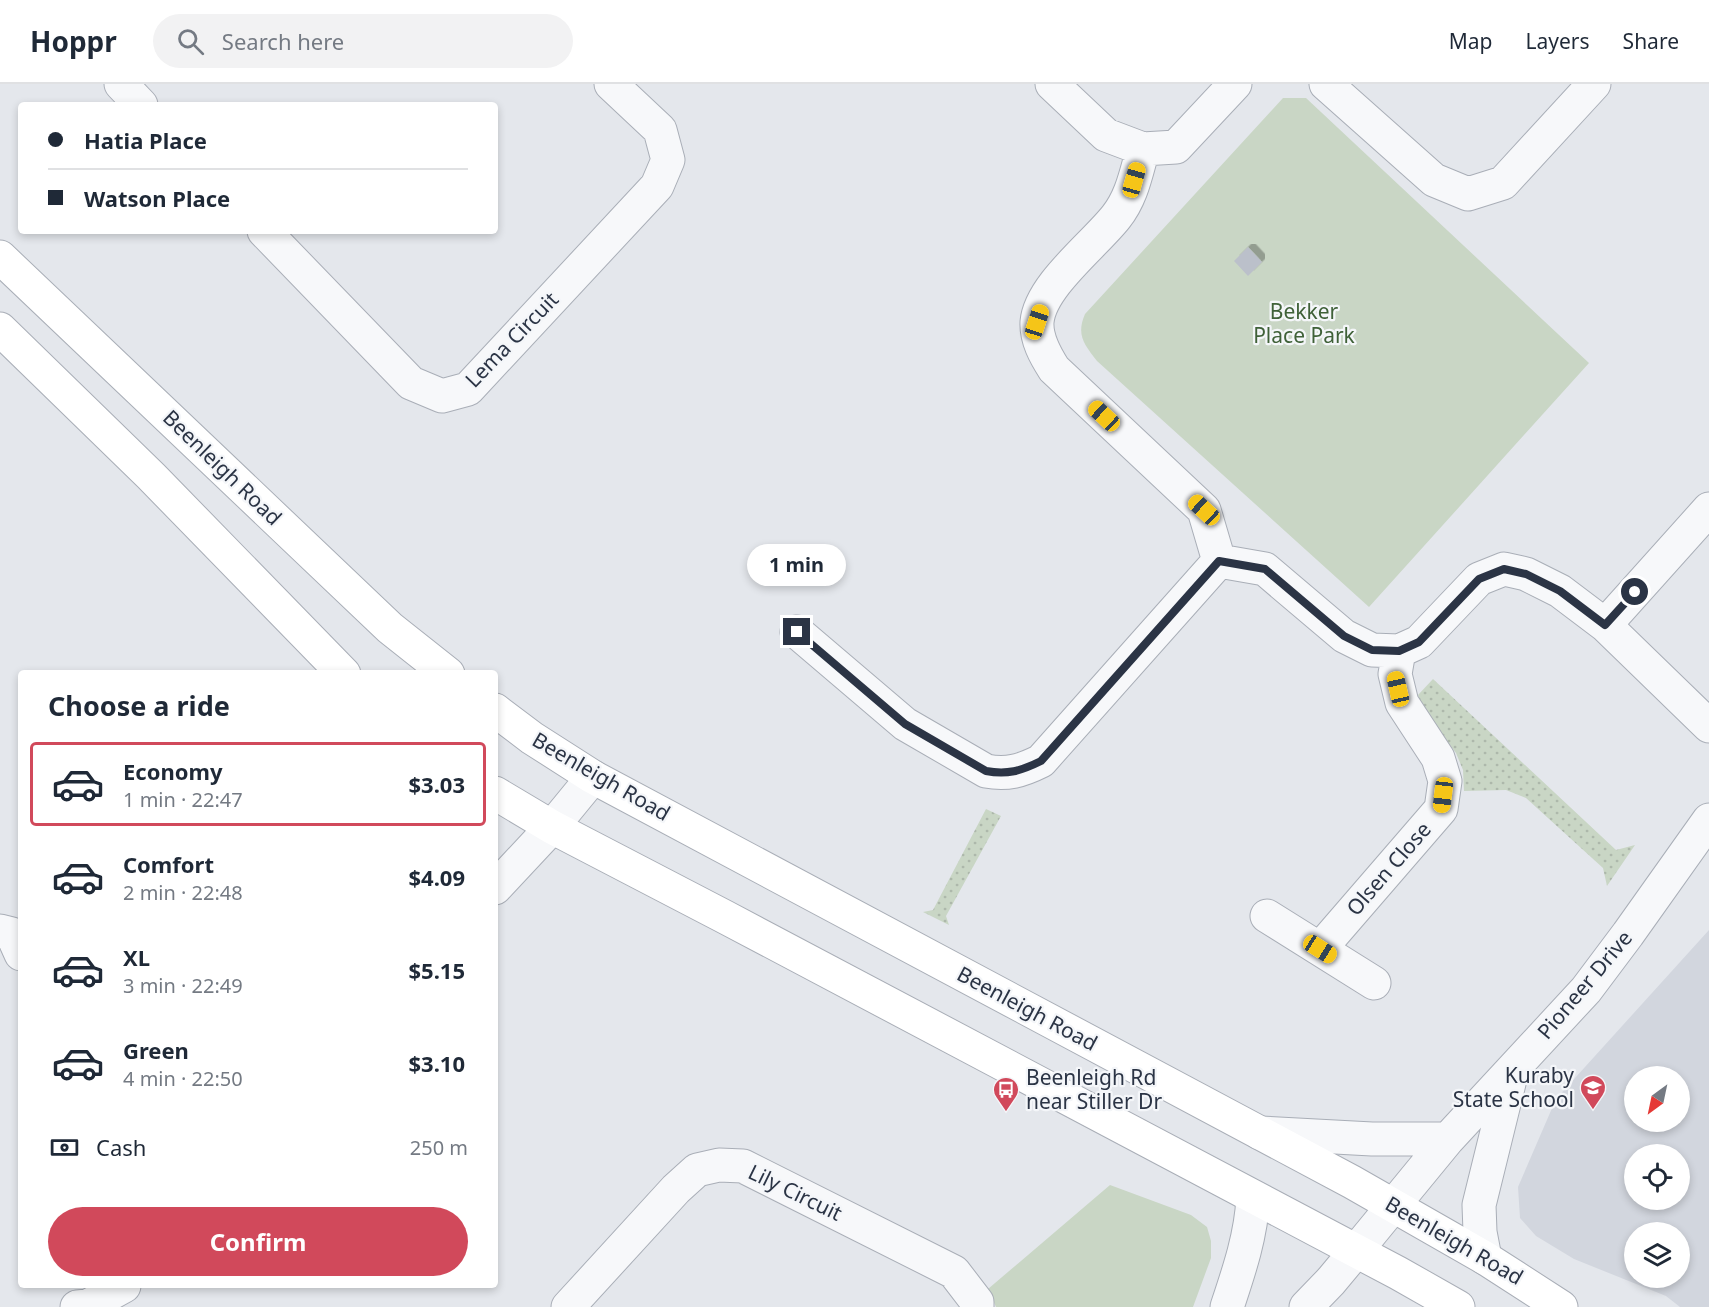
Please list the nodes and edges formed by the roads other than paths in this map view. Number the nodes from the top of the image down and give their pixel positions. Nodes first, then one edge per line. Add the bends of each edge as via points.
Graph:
1 (121, 84) edge
2 (611, 84) edge
3 (1052, 84) edge
4 (1235, 84) edge
5 (1326, 84) edge
6 (1594, 84) edge
7 (138, 102) edge
8 (1143, 149) junction
9 (267, 234) edge
10 (0, 257) edge
11 (0, 329) edge
12 (1709, 509) edge
13 (1219, 561) junction
14 (1605, 625) junction
15 (797, 632) dead end
16 (1399, 651) junction
17 (340, 670) edge
18 (443, 670) edge
19 (498, 712) edge
20 (1709, 726) edge
21 (593, 777) junction
22 (498, 795) edge
23 (1709, 820) edge
24 (552, 828) junction
25 (498, 885) edge
26 (1267, 916) dead end
27 (1320, 949) junction
28 (1374, 983) dead end
29 (1513, 1070) junction
30 (1260, 1133) junction
31 (1448, 1139) junction
32 (1253, 1198) junction
33 (1394, 1205) junction
34 (1356, 1251) junction
35 (1485, 1258) junction
36 (122, 1294) edge
37 (77, 1307) edge
38 (568, 1307) edge
39 (976, 1307) edge
40 (1227, 1307) edge
41 (1306, 1307) edge
42 (1458, 1307) edge
43 (1561, 1307) edge

1 - 7 street
2 - 9 street, Lema Circuit via 660,130 668,160 657,186 468,389 442,396 411,383
3 - 8 street via 1106,135
4 - 8 street via 1176,147
5 - 6 street via 1434,180 1468,194 1503,183
8 - 13 street via 1130,196 1046,294 1037,322 1041,346 1054,369 1204,510
10 - 18 main road, Beenleigh Road via 390,628
11 - 17 main road via 151,476
12 - 14 street
13 - 15 street via 1041,761 1019,771 986,771 905,724
13 - 16 street via 1265,569 1344,636 1372,650
14 - 16 street via 1560,591 1526,574 1504,569 1479,579 1419,642
14 - 20 street
16 - 27 street, Olsen Close via 1395,674 1402,703 1438,758 1445,781 1441,809
19 - 21 main road, Beenleigh Road
21 - 24 street
21 - 30 main road, Beenleigh Road
22 - 24 main road
23 - 29 street, Pioneer Drive via 1586,990
24 - 25 street
24 - 32 main road
26 - 27 street
27 - 28 street
29 - 31 street, Pioneer Drive
29 - 35 street via 1479,1205
30 - 31 street
30 - 33 main road, Beenleigh Road
31 - 33 street, Pioneer Drive
32 - 34 main road
32 - 40 street via 1246,1247
33 - 34 street, Pioneer Drive
33 - 35 main road, Beenleigh Road
34 - 41 street, Pioneer Drive
34 - 42 main road
35 - 43 main road, Beenleigh Road
36 - 37 street
38 - 39 street, Lily Circuit via 676,1189 697,1170 719,1165 743,1166 954,1272 977,1302

